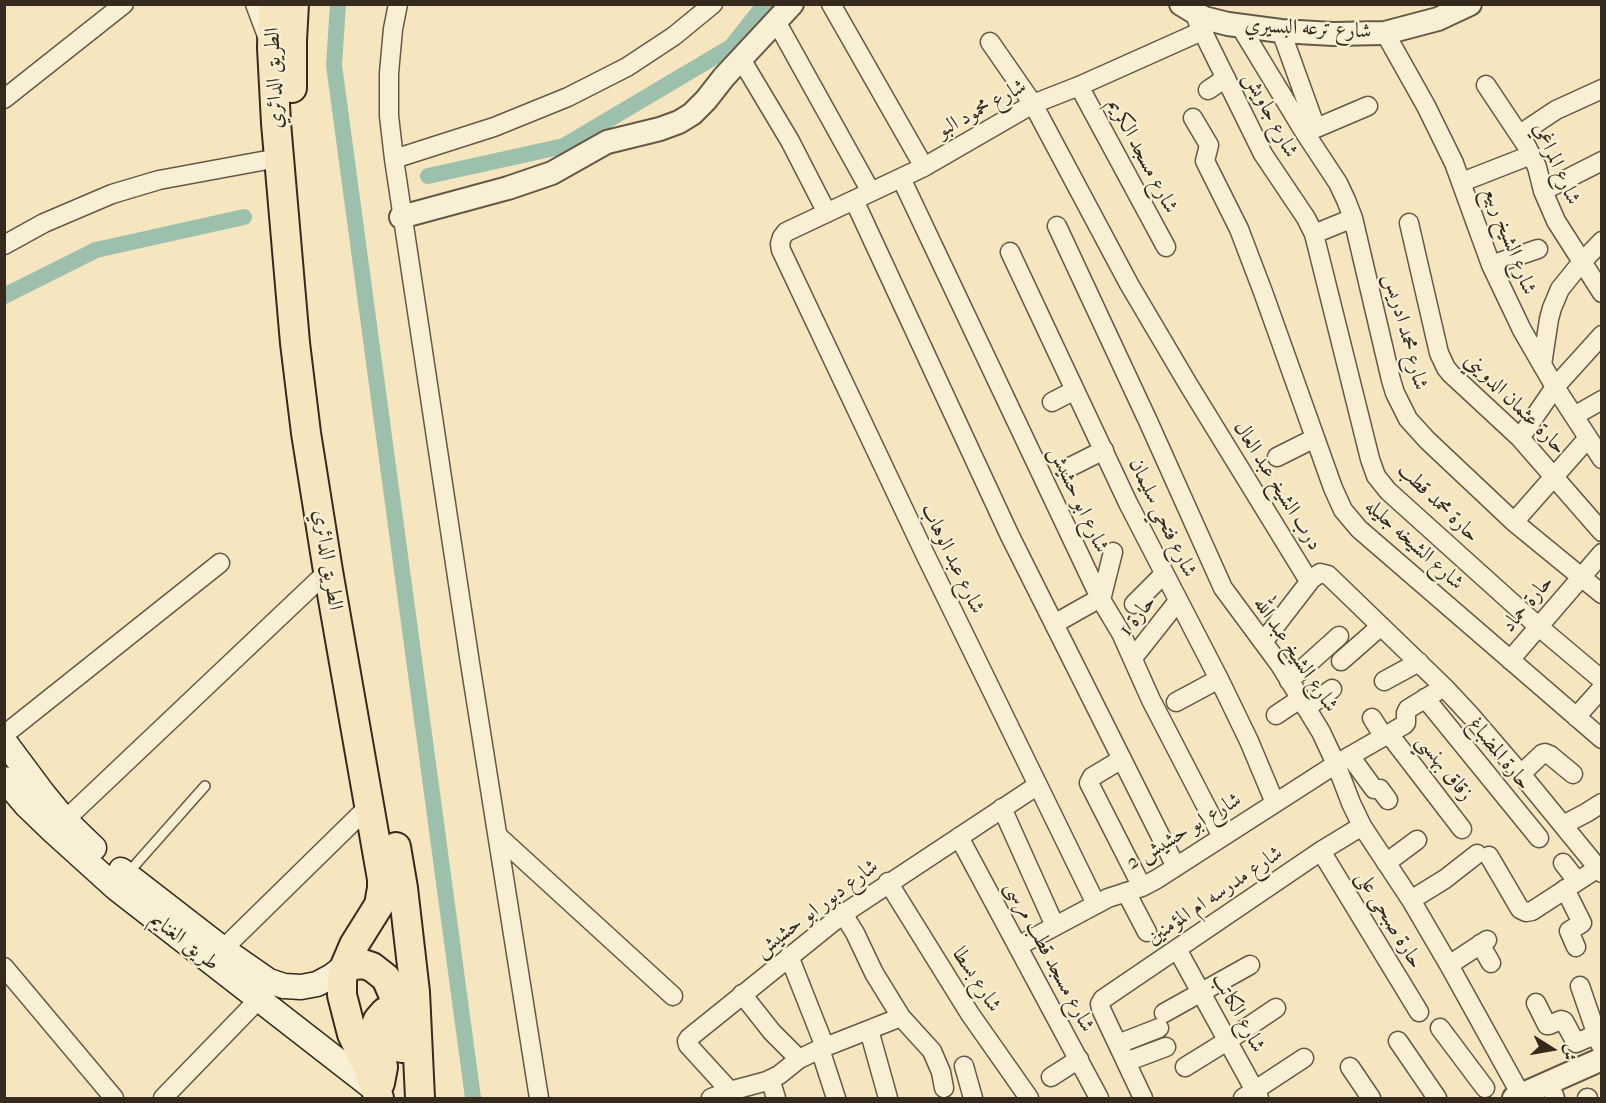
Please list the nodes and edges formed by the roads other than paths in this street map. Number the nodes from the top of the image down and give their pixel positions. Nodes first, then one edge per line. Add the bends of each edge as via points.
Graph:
1 (124, 4) edge
2 (255, 4) edge
3 (273, 4) edge
4 (294, 4) edge
5 (398, 4) edge
6 (713, 4) edge
7 (831, 4) edge
8 (1470, 4) edge
9 (784, 13) edge
10 (1192, 16) edge
11 (1240, 26) junction
12 (1281, 31) junction
13 (1386, 33) junction
14 (990, 42) dead end
15 (272, 48) junction
16 (741, 59) junction
17 (1226, 78) junction
18 (1486, 85) dead end
19 (1079, 86) junction
20 (1602, 89) edge
21 (1208, 90) dead end
22 (4, 99) edge
23 (1033, 105) junction
24 (1368, 106) dead end
25 (1193, 118) dead end
26 (1311, 131) junction
27 (1520, 134) junction
28 (1532, 155) junction
29 (278, 158) junction
30 (394, 159) junction
31 (1602, 161) edge
32 (924, 167) junction
33 (901, 178) junction
34 (1462, 182) junction
35 (1543, 191) junction
36 (863, 196) junction
37 (827, 213) junction
38 (401, 217) junction
39 (1353, 218) junction
40 (1409, 223) dead end
41 (1057, 226) dead end
42 (786, 232) joint
43 (1314, 234) junction
44 (1602, 242) edge
45 (4, 245) edge
46 (1166, 247) dead end
47 (1538, 249) dead end
48 (1010, 252) dead end
49 (1581, 263) junction
50 (1491, 266) junction
51 (1599, 284) edge
52 (1602, 334) edge
53 (1542, 365) junction
54 (1554, 387) junction
55 (1075, 390) junction
56 (1602, 400) edge
57 (1052, 402) dead end
58 (1574, 416) junction
59 (1315, 438) junction
60 (1520, 438) junction
61 (1588, 438) junction
62 (1104, 450) junction
63 (1277, 457) dead end
64 (1602, 459) edge
65 (1072, 466) dead end
66 (1555, 476) junction
67 (1514, 522) junction
68 (1602, 532) edge
69 (1113, 552) dead end
70 (1602, 553) edge
71 (220, 563) dead end
72 (328, 571) junction
73 (1164, 574) junction
74 (1581, 578) junction
75 (1310, 581) junction
76 (1602, 594) edge
77 (1100, 599) junction
78 (1178, 601) junction
79 (1134, 604) dead end
80 (1054, 624) junction
81 (1381, 626) junction
82 (1539, 627) junction
83 (1339, 636) dead end
84 (1263, 642) junction
85 (1133, 658) junction
86 (1510, 660) junction
87 (1341, 661) dead end
88 (1419, 662) junction
89 (1219, 679) junction
90 (1602, 680) edge
91 (1289, 681) junction
92 (1384, 681) dead end
93 (1444, 687) junction
94 (1602, 688) edge
95 (1332, 689) dead end
96 (1425, 698) junction
97 (1176, 702) dead end
98 (1303, 704) junction
99 (1276, 715) dead end
100 (1576, 717) junction
101 (1372, 718) dead end
102 (4, 735) edge
103 (1387, 735) junction
104 (1602, 739) edge
105 (4, 741) edge
106 (1122, 759) junction
107 (1343, 760) junction
108 (1521, 774) junction
109 (1573, 774) dead end
110 (4, 779) edge
111 (1038, 785) junction
112 (205, 786) dead end
113 (1387, 794) dead end
114 (1275, 803) junction
115 (1602, 803) edge
116 (369, 806) junction
117 (1002, 808) junction
118 (65, 820) junction
119 (1563, 825) junction
120 (1362, 826) junction
121 (1462, 829) dead end
122 (498, 836) junction
123 (959, 837) junction
124 (1222, 837) junction
125 (1539, 838) dead end
126 (1417, 840) dead end
127 (1321, 851) junction
128 (1563, 862) dead end
129 (1386, 863) junction
130 (1598, 864) edge
131 (1176, 867) junction
132 (126, 875) junction
133 (888, 882) junction
134 (1571, 885) junction
135 (1134, 889) junction
136 (1411, 900) junction
137 (1096, 904) junction
138 (843, 914) junction
139 (1055, 926) junction
140 (1147, 932) dead end
141 (1018, 946) junction
142 (1576, 947) dead end
143 (223, 949) junction
144 (1177, 949) junction
145 (789, 956) junction
146 (1491, 963) dead end
147 (1250, 965) dead end
148 (1449, 965) junction
149 (345, 966) junction
150 (4, 967) edge
151 (1581, 986) dead end
152 (1201, 993) junction
153 (742, 994) junction
154 (673, 996) dead end
155 (259, 999) junction
156 (1536, 1003) dead end
157 (1276, 1008) dead end
158 (396, 1010) junction
159 (1419, 1012) dead end
160 (902, 1017) junction
161 (1440, 1028) dead end
162 (869, 1030) junction
163 (1227, 1041) junction
164 (1398, 1041) dead end
165 (1118, 1044) junction
166 (1166, 1047) dead end
167 (822, 1048) junction
168 (1600, 1054) edge
169 (1304, 1058) dead end
170 (1500, 1058) junction
171 (799, 1059) junction
172 (1079, 1059) junction
173 (1126, 1062) junction
174 (964, 1066) dead end
175 (1350, 1066) dead end
176 (1185, 1067) dead end
177 (1471, 1070) junction
178 (1052, 1077) dead end
179 (770, 1079) junction
180 (944, 1088) dead end
181 (1485, 1088) dead end
182 (1552, 1090) edge
183 (730, 1091) junction
184 (378, 1095) edge
185 (1252, 1096) edge
186 (1517, 1097) edge
187 (114, 1098) edge
188 (163, 1098) edge
189 (419, 1098) edge
190 (539, 1098) edge
191 (711, 1098) edge
192 (776, 1098) edge
193 (836, 1098) edge
194 (888, 1098) edge
195 (973, 1098) edge
196 (1029, 1098) edge
197 (1100, 1098) edge
198 (1143, 1098) edge
199 (1371, 1098) edge
200 (1437, 1098) edge

1 - 22 street
2 - 15 street
3 - 15 highway, الطريق الدائري
4 - 189 highway, الطريق الدائري via 293,121 314,339 358,632 403,888 415,992
5 - 30 street via 389,73
6 - 30 street via 627,67 568,97 494,128
7 - 32 street
8 - 13 street, شارع ترعه البسيري via 1438,19
9 - 16 street
9 - 36 street
10 - 11 street, شارع ترعه البسيري
10 - 17 street, شارع جاويش
10 - 19 street, شارع محمود البو
11 - 12 street, شارع ترعه البسيري
11 - 26 street, شارع محمد ادريس
12 - 13 street, شارع ترعه البسيري
12 - 26 street
13 - 34 street, شارع الشيخ ربيع
14 - 23 street, درب الشيخ عبد العال
15 - 29 highway, الطريق الدائري
16 - 37 street
16 - 38 street via 706,100 679,122 607,142 552,173
17 - 21 street
17 - 43 street, شارع جاويش via 1263,154
18 - 27 street, شارع المراغي
19 - 23 street, شارع محمود البو
19 - 46 street, شارع مسجد الكريم
20 - 27 street via 1556,110
23 - 32 street, شارع محمود البو
23 - 75 street, درب الشيخ عبد العال via 1129,284
24 - 26 street
25 - 59 street, شارع الشيخه جليله via 1209,145 1205,161 1239,229
26 - 39 street, شارع محمد ادريس
27 - 28 street, شارع المراغي
28 - 34 street
28 - 35 street, شارع المراغي
29 - 45 street via 159,180 112,194
29 - 72 highway, الطريق الدائري via 295,343
30 - 38 street
31 - 35 street
32 - 33 street, شارع محمود البو
33 - 36 street, شارع محمود البو
33 - 77 street, شارع ابو حشيش
34 - 50 street, شارع الشيخ ربيع
35 - 49 street, شارع المراغي
36 - 37 street, شارع محمود البو
36 - 80 street via 1005,525
37 - 42 street, شارع محمود البو
38 - 122 street
39 - 43 street
39 - 67 street, شارع محمد ادريس via 1391,380 1401,406 1417,430
40 - 60 street, حارة عثمان الدويني via 1442,360 1451,374
41 - 84 street, شارع الشيخ عبد الله via 1223,588
42 - 111 street, شارع عبد الوهاب via 781,250
43 - 82 street, حارة محمد قطب via 1376,476
44 - 49 street
47 - 50 street
48 - 55 street, شارع فتحي سليمان
49 - 51 street, شارع المراغي
49 - 53 street via 1556,298
50 - 53 street, شارع الشيخ ربيع
52 - 54 street
53 - 54 street, شارع الشيخ ربيع
54 - 58 street, شارع الشيخ ربيع
54 - 60 street
55 - 57 street
55 - 62 street, شارع فتحي سليمان
56 - 58 street
58 - 61 street, شارع الشيخ ربيع
59 - 63 street
59 - 86 street, شارع الشيخه جليله via 1337,500 1350,520
60 - 66 street, حارة عثمان الدويني
61 - 64 street, شارع الشيخ ربيع
61 - 66 street
62 - 65 street
62 - 73 street, شارع فتحي سليمان
66 - 67 street
66 - 68 street, حارة عثمان الدويني
67 - 74 street, شارع محمد ادريس
69 - 77 street
70 - 74 street, حارة حماد
71 - 102 street
72 - 116 highway, الطريق الدائري
72 - 118 street
73 - 78 street, شارع فتحي سليمان
73 - 79 street
74 - 76 street, شارع محمد ادريس
74 - 82 street, حارة حماد
75 - 81 street, درب الشيخ عبد العال via 1325,573
75 - 84 street
77 - 80 street
77 - 85 street, شارع ابو حشيش
78 - 85 street, حارة 1
78 - 89 street, شارع فتحي سليمان
80 - 106 street
81 - 87 street
81 - 88 street, درب الشيخ عبد العال
82 - 86 street, حارة حماد
82 - 90 street, حارة محمد قطب
83 - 91 street
84 - 91 street, شارع الشيخ عبد الله
85 - 124 street, شارع ابو حشيش
86 - 100 street, شارع الشيخه جليله
88 - 92 street
88 - 93 street, درب الشيخ عبد العال
89 - 97 street
89 - 114 street, شارع فتحي سليمان
91 - 98 street, شارع الشيخ عبد الله
93 - 96 street
93 - 108 street, درب الشيخ عبد العال
94 - 100 street
95 - 98 street
96 - 103 street, شارع ابو حشيش 2 via 1407,710 1406,724
96 - 125 street, حارة المضباغ
98 - 99 street
98 - 107 street, شارع الشيخ عبد الله
100 - 104 street, شارع الشيخه جليله
101 - 103 street, زقاق بهنسي
103 - 107 street, شارع ابو حشيش 2
103 - 121 street, زقاق بهنسي
105 - 118 main road, طريق الغنايم
106 - 131 street
106 - 135 street via 1092,777 1089,783
107 - 113 street via 1374,789
107 - 114 street, شارع ابو حشيش 2
107 - 120 street, شارع الشيخ عبد الله via 1351,803
108 - 109 street via 1545,753
108 - 119 street, درب الشيخ عبد العال
110 - 155 main road, طريق الغنايم via 26,805 116,888
111 - 117 street, شارع دبور ابو حشيش
111 - 137 street, شارع عبد الوهاب
112 - 132 lane
114 - 124 street, شارع ابو حشيش 2
115 - 119 street
116 - 143 street
116 - 149 highway, الطريق الدائري via 382,879 381,897
117 - 123 street, شارع دبور ابو حشيش
117 - 139 street
118 - 132 main road, طريق الغنايم
119 - 130 street, درب الشيخ عبد العال
120 - 127 street, شارع مدرسه ام المؤمنين
120 - 129 street, شارع الشيخ عبد الله
122 - 154 street
122 - 190 street
123 - 133 street, شارع دبور ابو حشيش
123 - 141 street, شارع مسجد قطب مرسى
124 - 131 street, شارع ابو حشيش 2
126 - 129 street
127 - 144 street, شارع مدرسه ام المؤمنين
127 - 159 street, حارة صبحى على
128 - 134 street
129 - 136 street, شارع الشيخ عبد الله
130 - 134 street
131 - 135 street, شارع ابو حشيش 2
132 - 143 main road, طريق الغنايم
133 - 138 street, شارع دبور ابو حشيش
133 - 196 street, شارع بسطا via 970,1014
134 - 136 street via 1532,911 1524,912 1483,856
134 - 142 street via 1582,923 1569,931
135 - 137 street, شارع ابو حشيش 2
135 - 140 street
136 - 148 street, شارع الشيخ عبد الله
137 - 139 street, شارع ابو حشيش 2
138 - 145 street, شارع دبور ابو حشيش
138 - 160 street
139 - 141 street, شارع ابو حشيش 2
141 - 172 street, شارع مسجد قطب مرسى
143 - 149 main road, طريق الغنايم via 269,981 284,986 317,984
144 - 152 street, شارع الكاتب
144 - 165 street, شارع مدرسه ام المؤمنين via 1103,999 1101,1009
145 - 153 street, شارع دبور ابو حشيش
145 - 167 street
146 - 148 street via 1483,942
147 - 152 street
148 - 170 street, شارع الشيخ عبد الله
149 - 158 highway via 363,964 386,978
149 - 184 highway, الطريق الدائري via 345,1010
150 - 187 street
151 - 168 street
152 - 163 street, شارع الكاتب
152 - 165 street
153 - 171 street
153 - 183 street, شارع دبور ابو حشيش via 687,1041
155 - 184 main road, طريق الغنايم
155 - 188 street
156 - 168 street via 1547,1025 1564,1021 1576,1043
157 - 163 street
158 - 184 highway via 385,1012 376,1025 383,1067
158 - 189 highway via 408,1081
160 - 162 street
160 - 180 street via 932,1051
161 - 177 street
162 - 167 street
162 - 194 street
163 - 176 street
163 - 185 street, شارع الكاتب
164 - 200 street
165 - 173 street
166 - 173 street
167 - 171 street
167 - 193 street
168 - 182 street
169 - 185 street
170 - 177 street
170 - 186 street, شارع الشيخ عبد الله
171 - 179 street
172 - 178 street
172 - 197 street, شارع مسجد قطب مرسى
173 - 198 street
174 - 195 street
175 - 199 street
177 - 181 street
179 - 183 street
179 - 192 street
182 - 186 street
183 - 191 street

